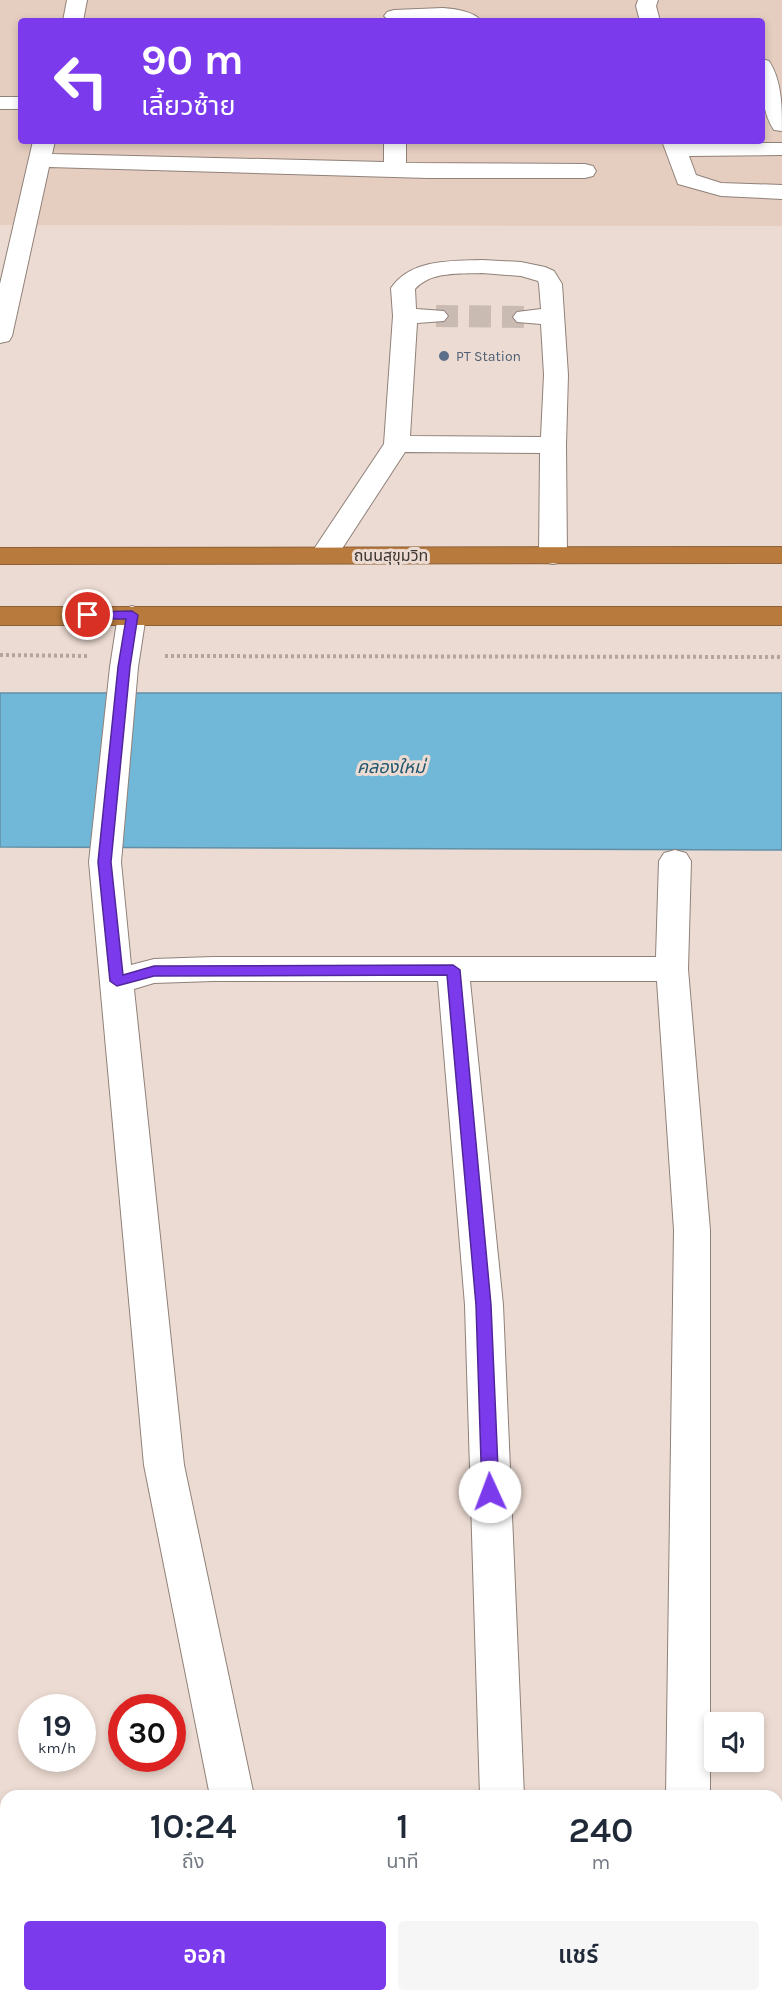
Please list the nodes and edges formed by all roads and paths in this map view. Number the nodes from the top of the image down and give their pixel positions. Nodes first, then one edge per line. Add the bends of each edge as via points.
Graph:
1 (77, 0) edge
2 (648, 0) edge
3 (394, 12) edge
4 (74, 18) edge
5 (465, 18) edge
6 (649, 18) edge
7 (765, 74) edge
8 (0, 102) edge
9 (18, 103) edge
10 (782, 125) edge
11 (395, 144) edge
12 (674, 145) edge
13 (782, 149) edge
14 (41, 150) edge
15 (115, 151) edge
16 (395, 169) junction
17 (585, 171) dead end
18 (782, 192) edge
19 (405, 316) junction
20 (436, 316) tunnel mouth
21 (553, 316) junction
22 (525, 317) tunnel mouth
23 (0, 336) edge
24 (397, 444) junction
25 (553, 446) junction
26 (324, 555) junction
27 (554, 555) junction
28 (782, 555) edge
29 (3, 556) edge
30 (0, 583) edge
31 (132, 615) junction
32 (0, 616) edge
33 (782, 616) edge
34 (0, 655) edge
35 (782, 657) edge
36 (125, 662) junction
37 (675, 861) dead end
38 (672, 969) junction
39 (453, 970) junction
40 (117, 981) junction
41 (231, 1790) edge
42 (502, 1790) edge
43 (688, 1790) edge

1 - 4 street
2 - 6 street
3 - 5 street
7 - 10 street
8 - 9 street
11 - 16 street
12 - 13 street
12 - 18 street via 686,179 699,186 721,191
14 - 15 street
14 - 23 street
15 - 16 street
16 - 17 street
19 - 20 street
19 - 21 street via 403,288 415,276 433,270 517,268 536,270 547,277
19 - 24 street
21 - 22 street
21 - 25 street
24 - 25 street
24 - 26 street
25 - 27 street
26 - 27 highway, ถนนสุขุมวิท
26 - 29 highway, ถนนสุขุมวิท
27 - 28 highway, ถนนสุขุมวิท
29 - 30 highway
31 - 32 highway
31 - 33 highway
31 - 36 street
34 - 36 path
35 - 36 path
36 - 40 street via 105,862
37 - 38 street
38 - 39 street
38 - 43 street via 692,1230
39 - 40 street via 154,971
39 - 42 street via 484,1305
40 - 41 street via 164,1465

